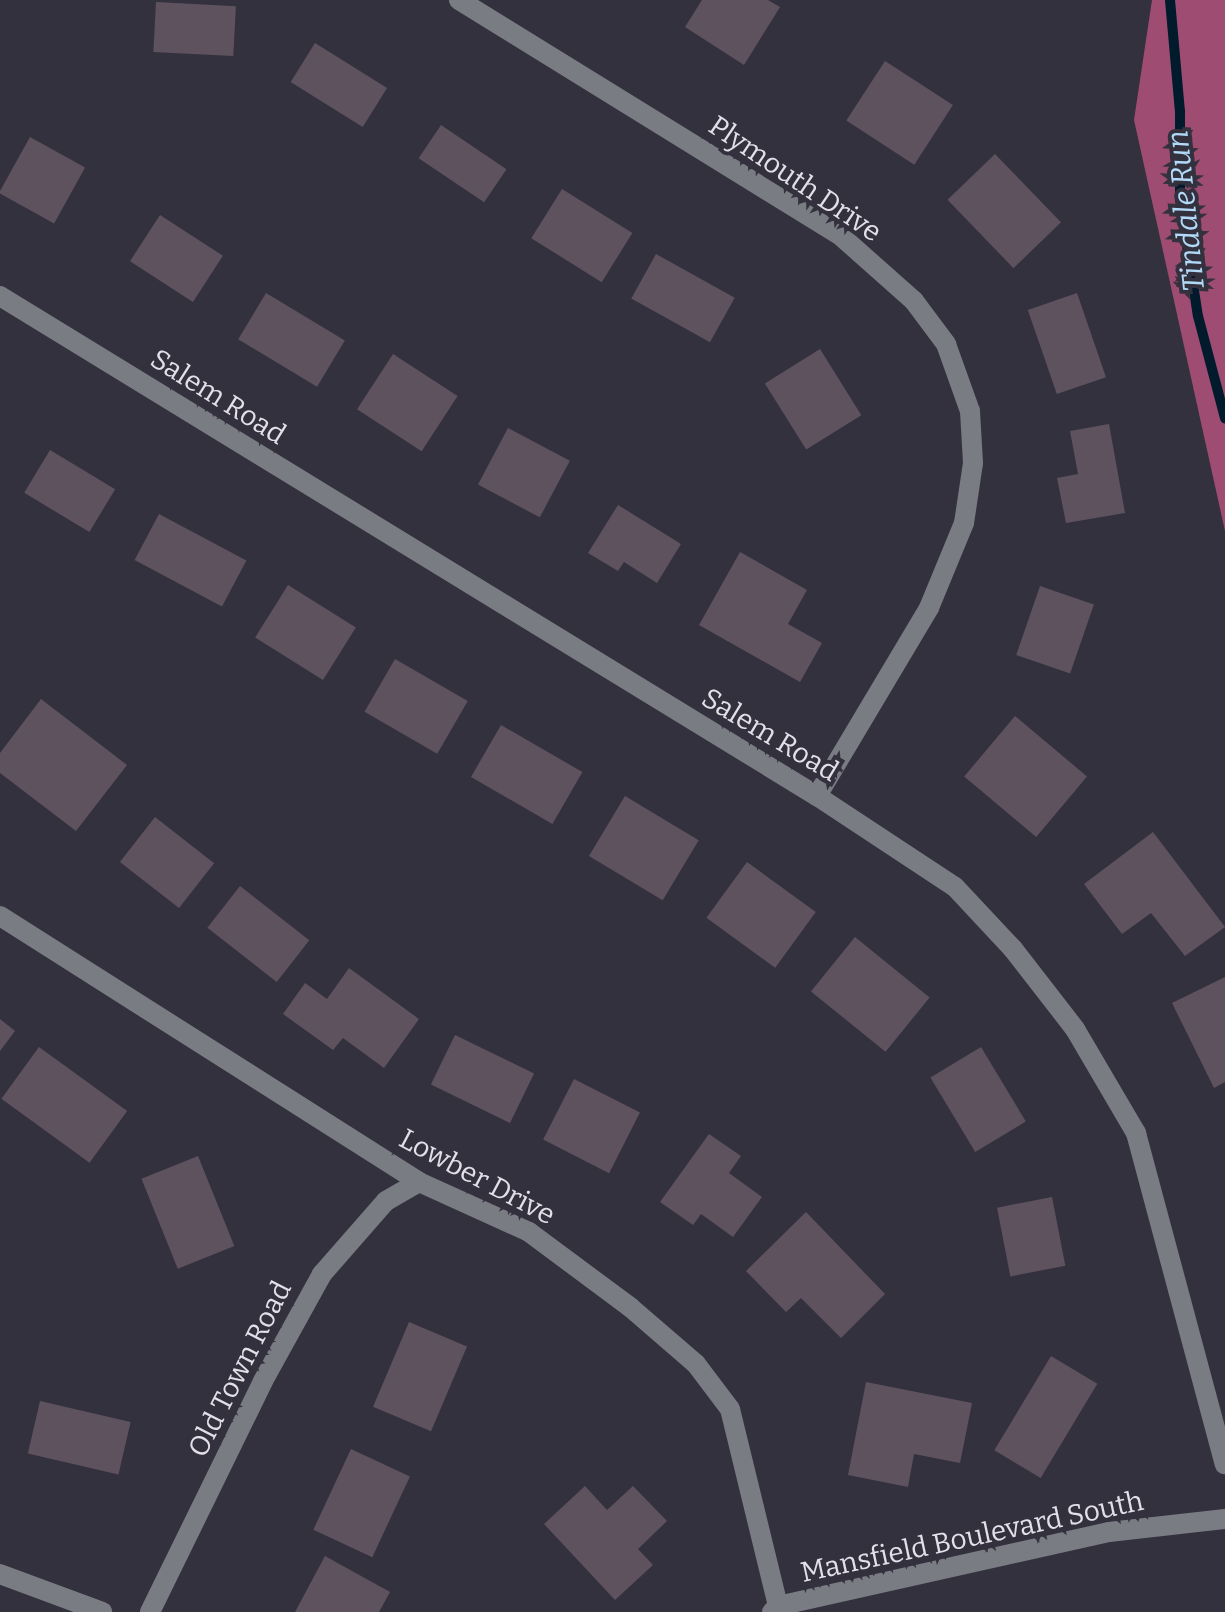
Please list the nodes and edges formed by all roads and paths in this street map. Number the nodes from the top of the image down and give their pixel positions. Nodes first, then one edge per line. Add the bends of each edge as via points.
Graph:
1 (459, 0) edge
2 (0, 296) edge
3 (817, 796) junction
4 (0, 916) edge
5 (419, 1182) junction
6 (1225, 1464) edge
7 (1225, 1519) edge
8 (0, 1574) edge
9 (775, 1609) edge
10 (102, 1612) edge
11 (150, 1612) edge

1 - 3 street, Plymouth Drive via 842,237 914,301 946,344 970,411 973,463 964,523 929,608
2 - 3 street, Salem Road
3 - 6 street, Salem Road via 955,887 1013,949 1075,1029 1136,1133
4 - 5 street, Lowber Drive
5 - 9 street, Lowber Drive via 529,1232 696,1364 730,1409
5 - 11 street, Old Town Road via 386,1201 322,1274 263,1381
7 - 9 street, Mansfield Boulevard South via 1109,1532
8 - 10 street

